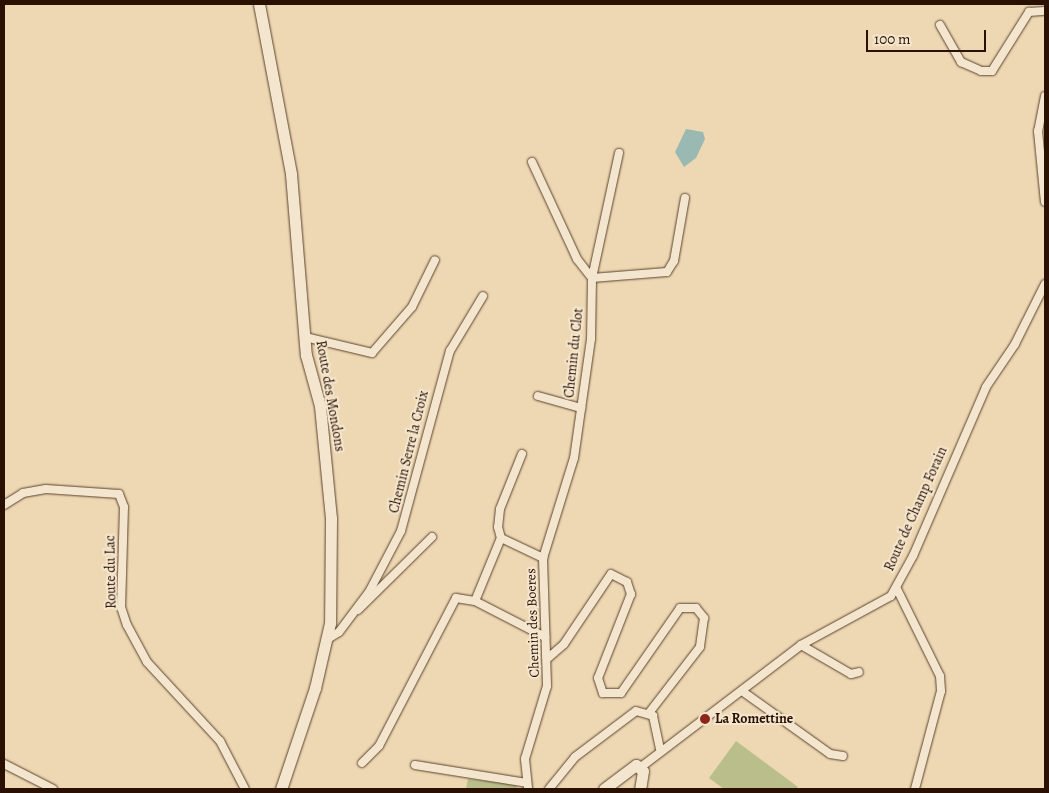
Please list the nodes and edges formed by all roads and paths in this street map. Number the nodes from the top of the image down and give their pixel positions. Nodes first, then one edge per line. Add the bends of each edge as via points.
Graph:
1 (259, 4) edge
2 (1045, 11) edge
3 (940, 25) dead end
4 (1045, 96) edge
5 (619, 153) dead end
6 (532, 162) dead end
7 (685, 198) dead end
8 (1045, 202) edge
9 (436, 260) dead end
10 (592, 278) junction
11 (1045, 284) edge
12 (483, 296) dead end
13 (305, 337) junction
14 (538, 396) dead end
15 (581, 408) junction
16 (522, 454) dead end
17 (4, 505) edge
18 (432, 537) dead end
19 (501, 538) junction
20 (543, 558) junction
21 (897, 588) junction
22 (475, 601) junction
23 (354, 612) junction
24 (546, 637) junction
25 (326, 640) junction
26 (801, 645) junction
27 (548, 658) junction
28 (859, 672) dead end
29 (742, 691) junction
30 (648, 713) junction
31 (660, 749) junction
32 (843, 756) dead end
33 (362, 763) dead end
34 (4, 764) edge
35 (415, 765) dead end
36 (640, 767) junction
37 (528, 786) edge
38 (53, 789) edge
39 (245, 789) edge
40 (282, 789) edge
41 (549, 789) edge
42 (604, 789) edge
43 (640, 789) edge
44 (915, 789) edge

1 - 13 street, Route des Mondons via 292,174
2 - 3 street via 1029,12 992,70 981,71 960,62
4 - 8 street via 1038,131
5 - 10 street, Chemin du Clot
6 - 10 street via 576,259
7 - 10 street via 674,261 667,272
9 - 13 street via 412,307 372,353
10 - 15 street, Chemin du Clot
11 - 21 street, Route de Champ Forain via 1016,344 986,386
12 - 23 street, Chemin Serre la Croix via 450,351 405,523
13 - 25 street, Route des Mondons via 320,406 331,518 334,596
14 - 15 street
15 - 20 street, Chemin du Clot via 574,458
16 - 19 street via 500,509
17 - 39 street, Route du Lac via 23,494 46,489 119,494 124,507 121,607 127,624 147,662 220,741
18 - 23 street, Chemin Serre la Croix via 370,603
19 - 20 street, Chemin des Boeres
19 - 22 street
20 - 24 street, Chemin des Boeres
21 - 26 street, Route de Champ Forain via 881,604
21 - 44 street via 940,676 941,691
22 - 24 street
22 - 33 street via 456,598 383,739
23 - 25 street, Chemin Serre la Croix
24 - 27 street, Chemin des Boeres
25 - 40 street, Route des Mondons
26 - 28 street via 851,674
26 - 29 street, Route de Champ Forain
27 - 30 street via 564,644 610,574 627,582 631,594 598,678 603,693 621,693 680,608 696,608 704,618 700,647
27 - 37 street, Chemin des Boeres via 546,686 525,759
29 - 31 street, Route de Champ Forain
29 - 32 street via 830,754
30 - 31 street
30 - 41 street via 636,711 575,757
31 - 36 street, Route de Champ Forain
34 - 38 street
35 - 37 street
36 - 42 street, Route de Champ Forain via 628,769
36 - 43 street

